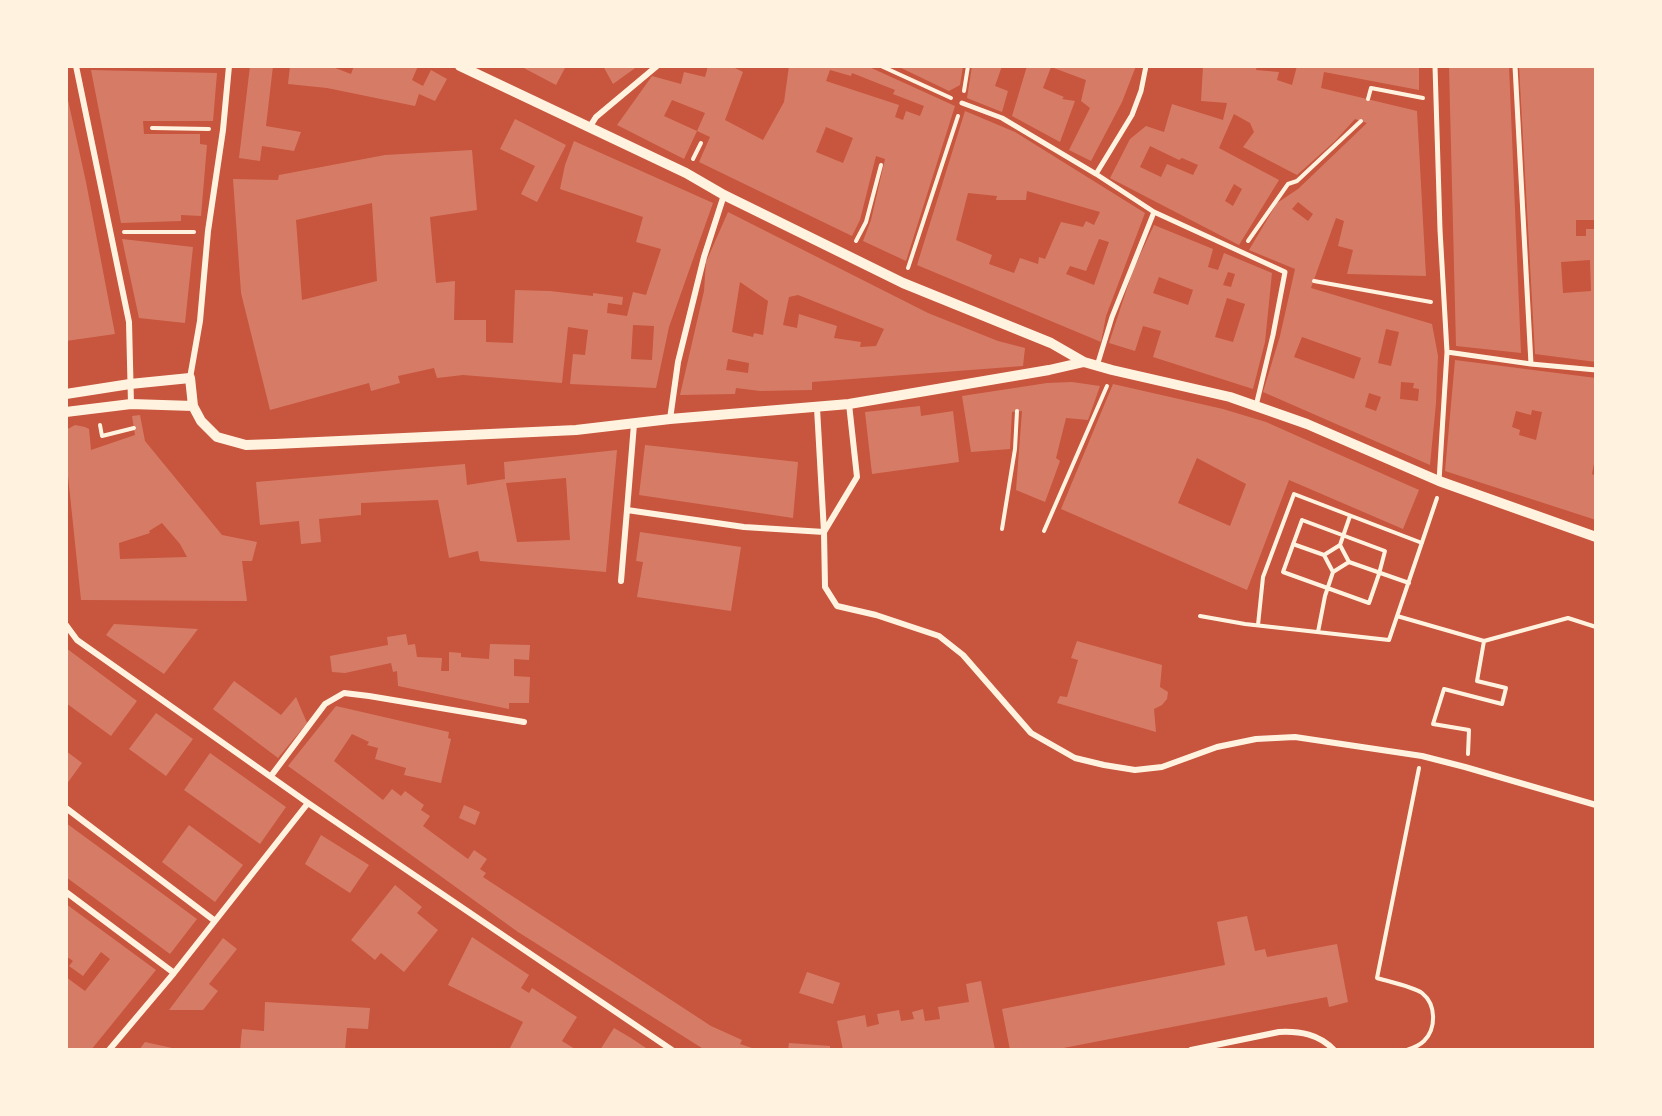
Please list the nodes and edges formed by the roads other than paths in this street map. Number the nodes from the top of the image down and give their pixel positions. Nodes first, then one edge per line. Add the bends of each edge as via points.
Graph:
1 (76, 66) edge
2 (229, 66) edge
3 (460, 66) edge
4 (657, 66) edge
5 (1146, 66) edge
6 (1435, 66) edge
7 (1515, 66) edge
8 (962, 103) road end
9 (589, 128) junction
10 (1096, 174) junction
11 (724, 195) junction
12 (1154, 212) junction
13 (1447, 352) junction
14 (1084, 362) junction
15 (1531, 363) junction
16 (1097, 366) junction
17 (1596, 370) edge
18 (190, 378) junction
19 (130, 384) junction
20 (66, 394) edge
21 (131, 404) junction
22 (849, 404) junction
23 (193, 406) junction
24 (1256, 406) junction
25 (817, 408) junction
26 (66, 412) edge
27 (670, 419) junction
28 (634, 424) junction
29 (1439, 481) junction
30 (627, 510) junction
31 (824, 532) junction
32 (1596, 537) edge
33 (621, 580) dead end
34 (66, 625) edge
35 (524, 722) dead end
36 (271, 776) junction
37 (308, 803) junction
38 (1596, 805) edge
39 (66, 808) edge
40 (66, 892) edge
41 (215, 921) junction
42 (174, 973) junction
43 (109, 1050) edge
44 (672, 1050) edge
45 (1191, 1050) edge
46 (1334, 1050) edge

1 - 19 street via 129,322
2 - 18 street
3 - 9 street
4 - 9 street via 596,117
5 - 10 street via 1132,115
6 - 13 street
7 - 15 street
8 - 10 street via 1002,118
9 - 11 street
10 - 12 street
11 - 14 street via 903,283 1051,343
11 - 27 street via 678,362
12 - 16 street
12 - 24 street via 1285,272
13 - 15 street
13 - 29 street
14 - 16 street
14 - 22 street
15 - 17 street
16 - 24 street
18 - 19 street
18 - 23 street
19 - 20 street
19 - 21 street
21 - 23 street
21 - 26 street
22 - 25 street
22 - 31 street via 857,477
23 - 28 street via 217,437 246,445
24 - 29 street
25 - 27 street
25 - 31 street
27 - 28 street
28 - 30 street
29 - 32 street
30 - 31 street via 744,527
30 - 33 street
31 - 38 street via 825,587 837,606 939,636 963,655 1031,733 1075,758 1135,770 1162,767 1217,747 1256,739 1295,738 1422,756
34 - 36 street via 77,640
35 - 36 street via 344,693 325,704
36 - 37 street
37 - 41 street
37 - 44 street
39 - 41 street
40 - 42 street
41 - 42 street
42 - 43 street
45 - 46 street via 1293,1031 1320,1038

